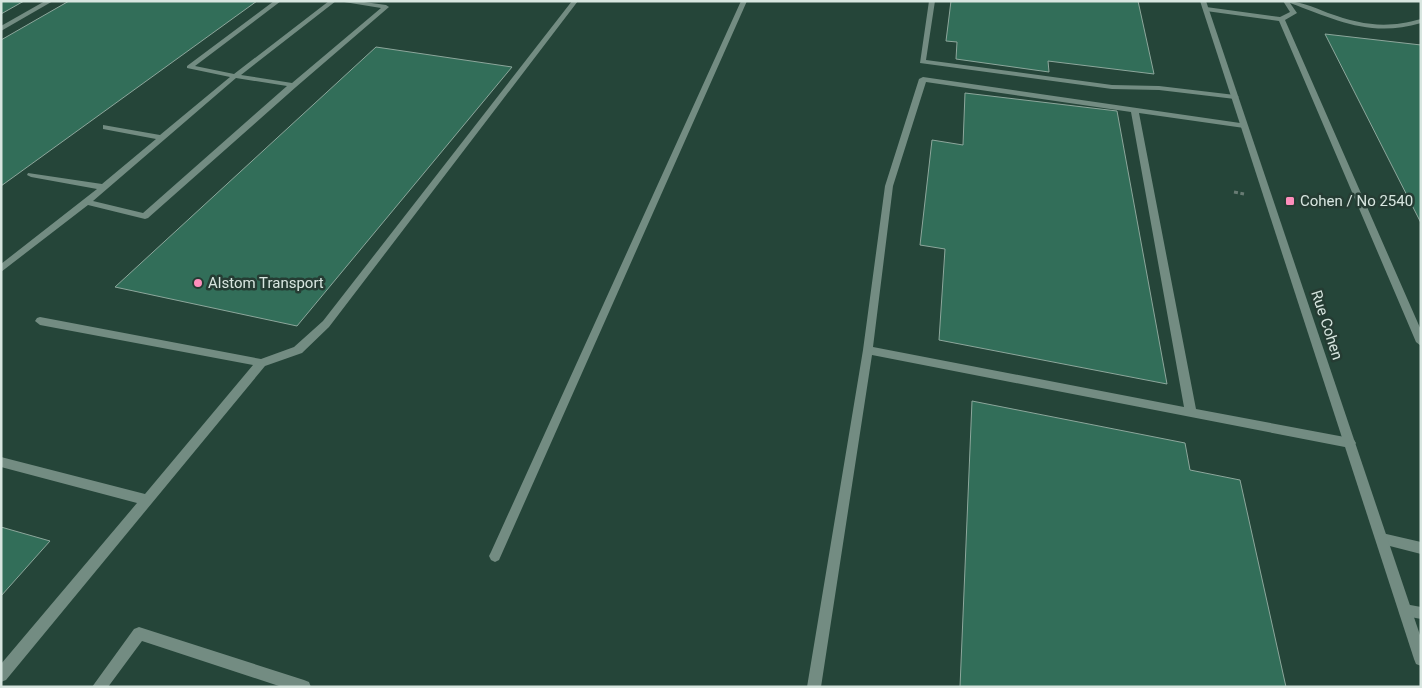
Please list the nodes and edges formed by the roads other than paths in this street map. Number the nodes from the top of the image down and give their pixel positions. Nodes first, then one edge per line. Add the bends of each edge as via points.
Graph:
1 (50, 1) edge
2 (278, 1) edge
3 (333, 1) edge
4 (341, 1) edge
5 (575, 1) edge
6 (744, 1) edge
7 (932, 1) edge
8 (1286, 1) edge
9 (1291, 1) edge
10 (1204, 5) edge
11 (1281, 19) junction
12 (1421, 22) edge
13 (1, 29) edge
14 (235, 76) junction
15 (294, 85) junction
16 (1235, 97) junction
17 (1135, 112) junction
18 (1244, 126) junction
19 (106, 127) dead end
20 (161, 138) junction
21 (32, 175) dead end
22 (103, 188) junction
23 (86, 202) junction
24 (1, 269) edge
25 (40, 320) dead end
26 (1421, 342) edge
27 (868, 350) junction
28 (260, 363) junction
29 (1191, 413) junction
30 (1350, 443) junction
31 (1, 462) edge
32 (147, 500) junction
33 (1382, 539) junction
34 (1421, 548) edge
35 (495, 556) dead end
36 (1405, 610) junction
37 (1421, 614) edge
38 (1421, 659) edge
39 (1, 675) edge
40 (99, 687) edge
41 (304, 687) edge
42 (814, 687) edge

1 - 13 street
2 - 14 street via 189,67
3 - 14 street
4 - 15 street via 386,7
5 - 28 street via 326,324 298,350
6 - 35 street
7 - 16 street via 922,62 1112,88 1159,88
8 - 11 street via 1294,13
9 - 12 street via 1369,28 1404,28
10 - 11 street
10 - 16 street, Rue Cohen
11 - 26 street
14 - 15 street
14 - 20 street
15 - 23 street via 145,216
16 - 18 street, Rue Cohen
17 - 18 street
17 - 27 street via 923,79 889,186
17 - 29 street
18 - 30 street, Rue Cohen
19 - 20 street
20 - 22 street
21 - 22 street
22 - 23 street
23 - 24 street
25 - 28 street
27 - 29 street
27 - 42 street
28 - 32 street
29 - 30 street
30 - 33 street, Rue Cohen
31 - 32 street
32 - 39 street
33 - 34 street
33 - 36 street, Rue Cohen
36 - 37 street
36 - 38 street, Rue Cohen
40 - 41 street via 139,634

